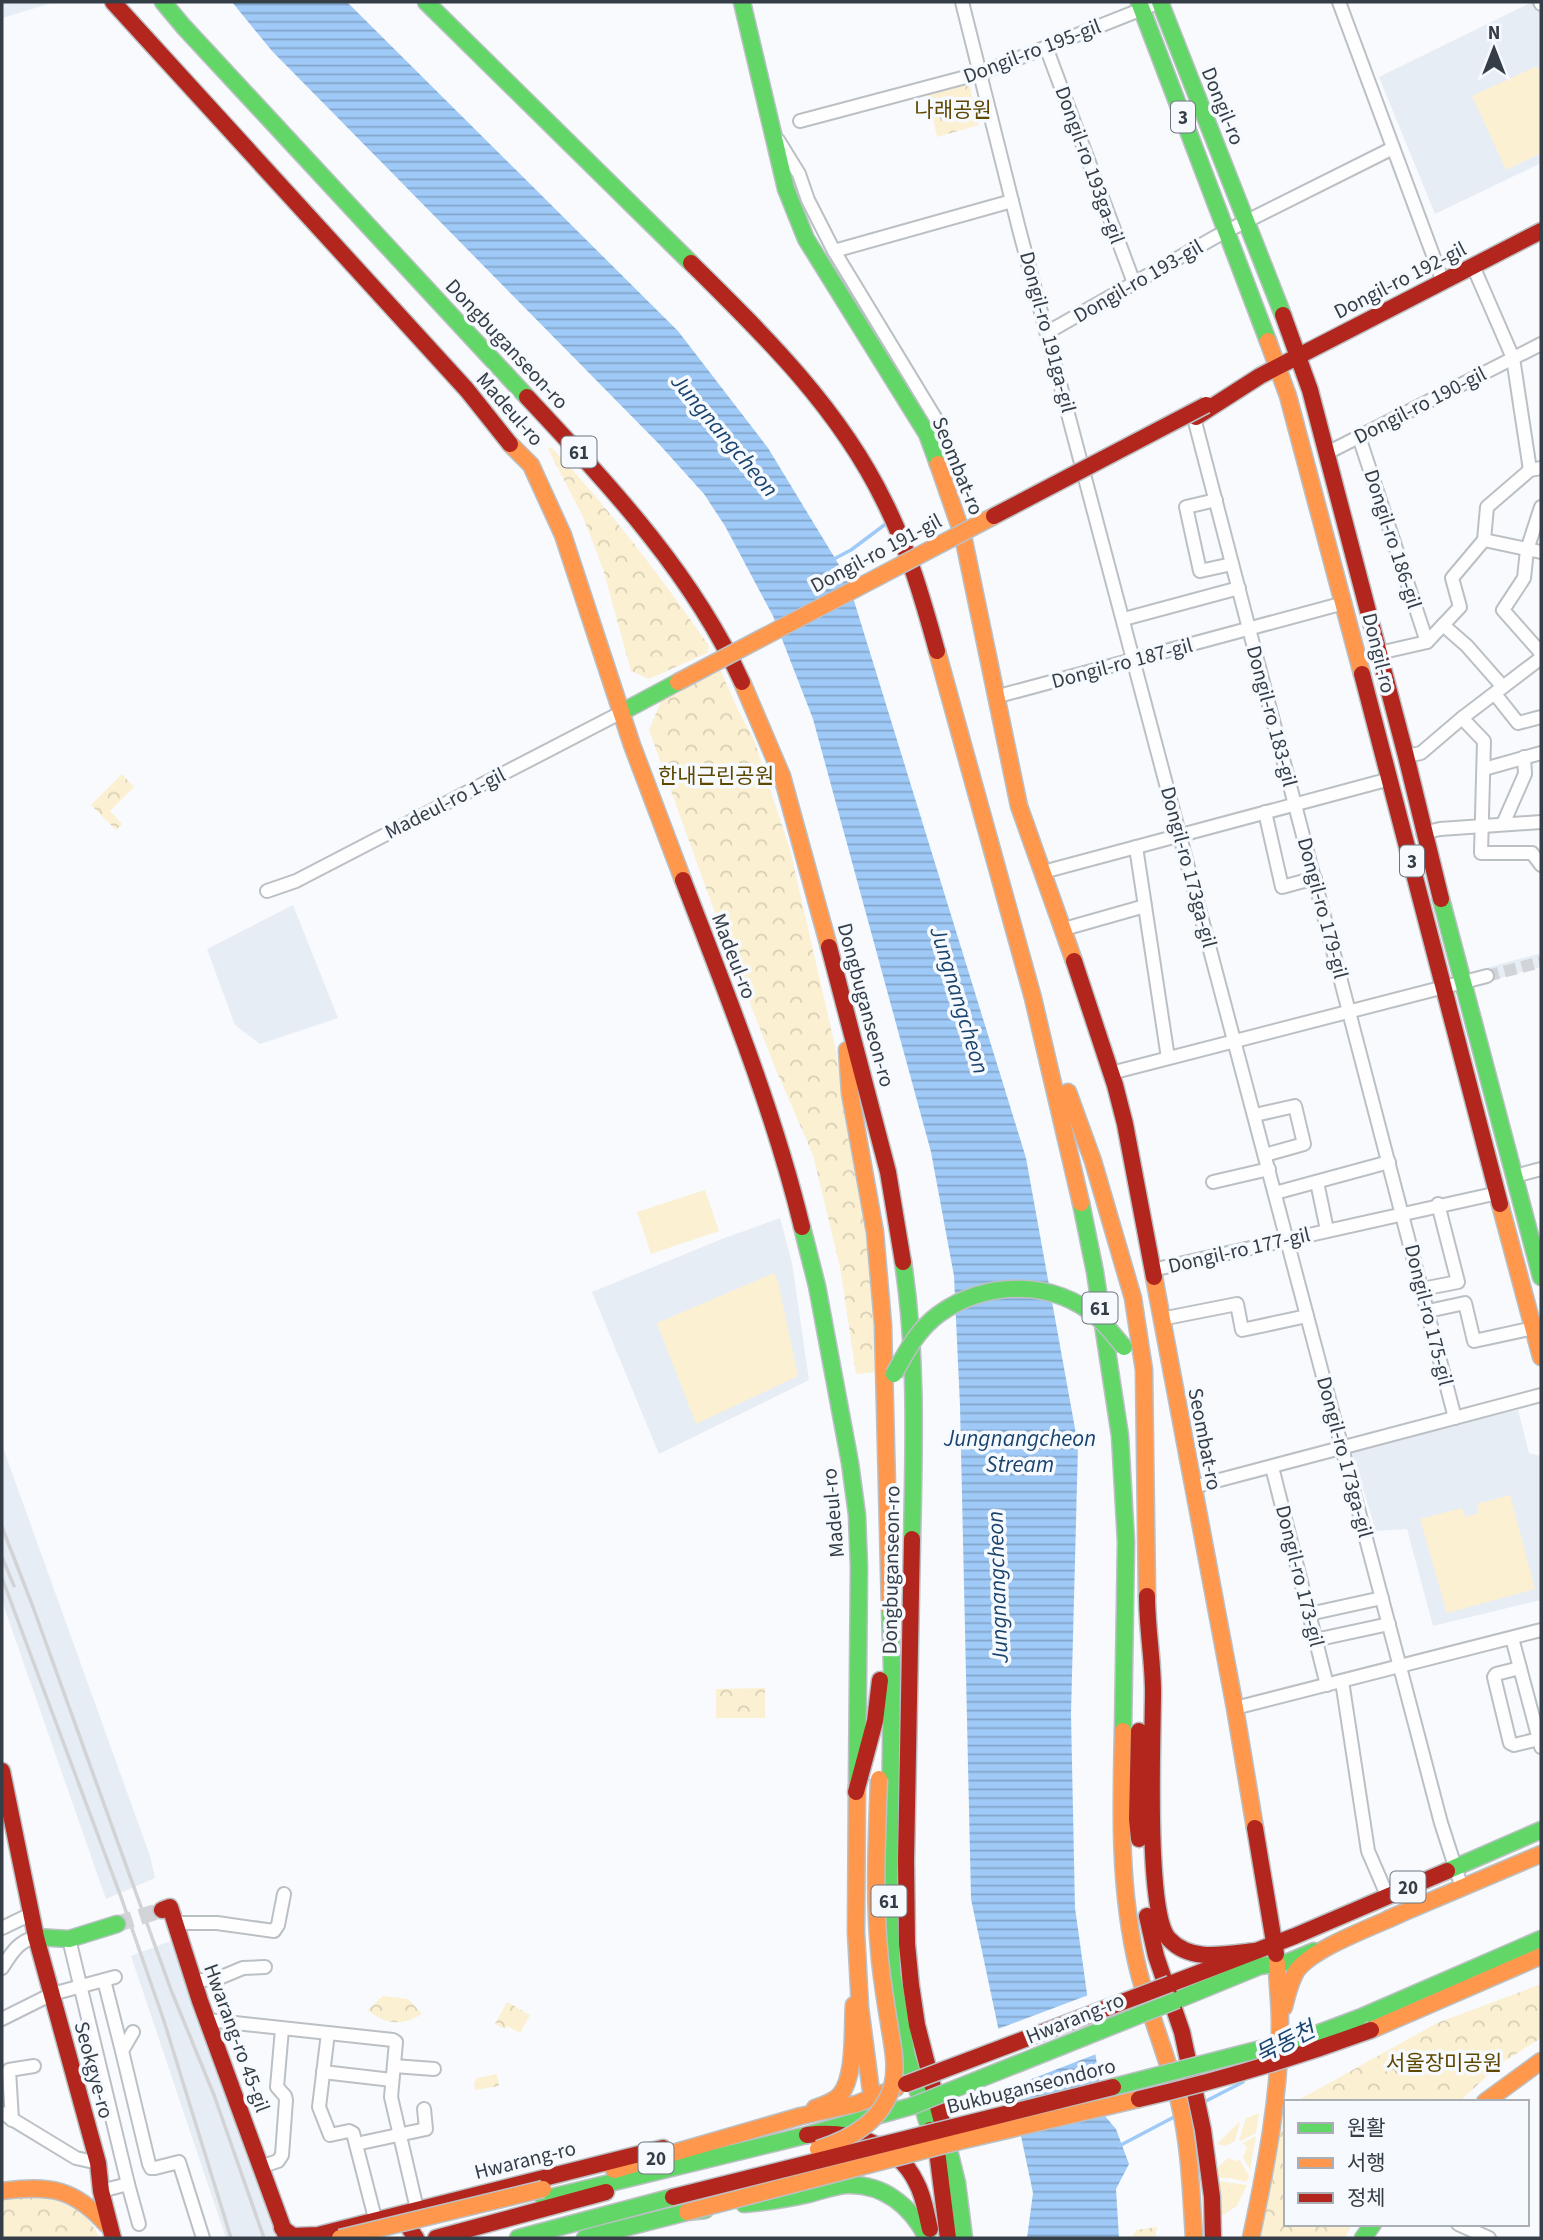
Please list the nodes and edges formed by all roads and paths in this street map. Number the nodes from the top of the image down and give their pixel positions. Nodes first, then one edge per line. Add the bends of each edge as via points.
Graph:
1 (113, 2) edge
2 (163, 2) edge
3 (426, 2) edge
4 (962, 2) edge
5 (1160, 2) edge
6 (1339, 2) edge
7 (745, 4) edge
8 (1141, 6) edge
9 (1046, 47) junction
10 (981, 73) junction
11 (800, 121) dead end
12 (772, 131) junction
13 (1393, 148) junction
14 (1013, 201) junction
15 (1245, 221) junction
16 (1541, 230) edge
17 (1228, 231) junction
18 (834, 251) junction
19 (1473, 266) junction
20 (1443, 282) junction
21 (1134, 283) junction
22 (1048, 332) junction
23 (1541, 344) edge
24 (1300, 356) junction
25 (1513, 358) junction
26 (1279, 366) junction
27 (1240, 387) junction
28 (1194, 418) junction
29 (927, 434) junction
30 (1359, 437) junction
31 (1327, 453) junction
32 (1084, 468) junction
33 (1536, 469) edge
34 (1216, 499) junction
35 (1541, 507) edge
36 (961, 531) junction
37 (1484, 540) junction
38 (1527, 550) junction
39 (1541, 552) edge
40 (1232, 564) junction
41 (1239, 588) junction
42 (1344, 603) junction
43 (1124, 619) junction
44 (1443, 625) junction
45 (1249, 628) junction
46 (1427, 642) junction
47 (1378, 653) junction
48 (1541, 655) edge
49 (1135, 659) junction
50 (1499, 690) junction
51 (995, 697) junction
52 (622, 712) junction
53 (1541, 717) edge
54 (1462, 718) junction
55 (1541, 752) edge
56 (1406, 756) junction
57 (1524, 758) junction
58 (1484, 769) junction
59 (1390, 779) junction
60 (1295, 804) junction
61 (1265, 813) junction
62 (1541, 822) edge
63 (1503, 824) junction
64 (1483, 825) junction
65 (1423, 833) junction
66 (1181, 835) junction
67 (1136, 847) junction
68 (1541, 865) edge
69 (1043, 872) junction
70 (1315, 878) junction
71 (267, 891) dead end
72 (1145, 906) junction
73 (1064, 929) junction
74 (1487, 976) tunnel mouth
75 (1463, 982) junction
76 (1445, 986) junction
77 (842, 996) junction
78 (1033, 998) junction
79 (1350, 1012) junction
80 (1235, 1041) junction
81 (1168, 1058) junction
82 (1111, 1073) junction
83 (1255, 1115) junction
84 (1265, 1155) junction
85 (1389, 1162) junction
86 (1269, 1169) junction
87 (1541, 1169) edge
88 (1514, 1176) junction
89 (1213, 1182) dead end
90 (1317, 1182) junction
91 (1275, 1193) junction
92 (1497, 1193) junction
93 (1438, 1205) junction
94 (1402, 1213) junction
95 (1327, 1230) junction
96 (1287, 1239) junction
97 (1152, 1269) junction
98 (1541, 1277) edge
99 (1422, 1289) junction
100 (1428, 1311) junction
101 (1307, 1316) junction
102 (1161, 1319) junction
103 (1534, 1328) junction
104 (1541, 1357) edge
105 (1541, 1395) edge
106 (1145, 1416) junction
107 (1455, 1418) junction
108 (887, 1421) junction
109 (1342, 1447) junction
110 (1272, 1467) junction
111 (1193, 1487) junction
112 (888, 1557) junction
113 (1382, 1598) junction
114 (1309, 1614) junction
115 (1147, 1621) junction
116 (1388, 1624) junction
117 (1541, 1630) edge
118 (1512, 1638) junction
119 (1315, 1640) junction
120 (881, 1664) junction
121 (1400, 1667) junction
122 (1521, 1668) junction
123 (1342, 1681) junction
124 (1327, 1685) junction
125 (1235, 1708) junction
126 (1540, 1743) edge
127 (2, 1771) edge
128 (856, 1791) junction
129 (1541, 1830) edge
130 (1541, 1854) edge
131 (1455, 1867) junction
132 (1462, 1888) junction
133 (284, 1894) dead end
134 (1387, 1895) junction
135 (166, 1905) dead end
136 (31, 1914) junction
137 (1400, 1914) junction
138 (175, 1923) junction
139 (117, 1924) tunnel mouth
140 (2, 1928) edge
141 (36, 1937) junction
142 (69, 1939) junction
143 (1541, 1939) edge
144 (1274, 1944) junction
145 (1255, 1951) junction
146 (1541, 1956) edge
147 (1277, 1963) junction
148 (2, 1968) edge
149 (265, 1968) dead end
150 (858, 1975) junction
151 (194, 1981) junction
152 (81, 1986) junction
153 (52, 1994) junction
154 (2, 2019) edge
155 (1280, 2019) junction
156 (208, 2020) junction
157 (282, 2029) junction
158 (133, 2032) dead end
159 (328, 2033) junction
160 (122, 2051) junction
161 (1541, 2061) edge
162 (34, 2066) dead end
163 (394, 2066) junction
164 (433, 2069) dead end
165 (323, 2073) junction
166 (392, 2080) junction
167 (872, 2099) junction
168 (1487, 2100) edge
169 (424, 2109) dead end
170 (7, 2116) edge
171 (801, 2116) junction
172 (873, 2118) junction
173 (768, 2125) junction
174 (399, 2135) junction
175 (807, 2135) junction
176 (356, 2144) junction
177 (893, 2154) junction
178 (97, 2163) junction
179 (695, 2163) junction
180 (260, 2167) junction
181 (128, 2183) junction
182 (2, 2191) edge
183 (101, 2191) junction
184 (543, 2194) junction
185 (673, 2197) junction
186 (417, 2209) junction
187 (687, 2212) junction
188 (392, 2216) junction
189 (376, 2222) junction
190 (139, 2224) dead end
191 (1462, 2226) edge
192 (1252, 2232) edge
193 (285, 2233) edge
194 (112, 2234) edge
195 (202, 2238) edge
196 (340, 2238) edge
197 (373, 2238) edge
198 (386, 2238) edge
199 (416, 2238) edge
200 (436, 2238) edge
201 (518, 2238) edge
202 (585, 2238) edge
203 (929, 2238) edge
204 (948, 2238) edge
205 (964, 2238) edge
206 (1194, 2238) edge
207 (1213, 2238) edge
208 (1489, 2238) edge

1 - 52 main road, Madeul-ro via 531,465 564,535
2 - 77 main road, Dongbuganseon-ro / 61 via 600,475 689,587 735,666 775,757
3 - 78 main road, 61 via 748,318 820,400 849,441 884,500 918,585
4 - 10 street, Dongil-ro 191ga-gil
5 - 8 street, Dongil-ro 195-gil
5 - 15 main road, Dongil-ro / 3
6 - 13 street
7 - 12 main road, Seombat-ro
8 - 9 street, Dongil-ro 195-gil
8 - 17 main road, Dongil-ro / 3
9 - 10 street, Dongil-ro 195-gil
9 - 21 street, Dongil-ro 193ga-gil
10 - 11 street, Dongil-ro 195-gil
10 - 14 street, Dongil-ro 191ga-gil
12 - 18 street via 799,174
12 - 29 main road, Seombat-ro via 786,189 806,239
13 - 15 street, Dongil-ro 193-gil
13 - 20 street
14 - 18 street
14 - 22 street, Dongil-ro 191ga-gil
15 - 17 street, Dongil-ro 193-gil
15 - 24 main road, Dongil-ro / 3
16 - 19 main road, Dongil-ro 192-gil
17 - 21 street, Dongil-ro 193-gil
17 - 26 main road, Dongil-ro / 3
18 - 29 street via 939,424
19 - 20 main road, Dongil-ro 192-gil
19 - 25 street
20 - 24 main road, Dongil-ro 192-gil
21 - 22 street, Dongil-ro 193-gil
22 - 32 street, Dongil-ro 191ga-gil
23 - 25 street, Dongil-ro 190-gil
24 - 26 main road, Dongil-ro 192-gil
24 - 31 main road, Dongil-ro / 3
25 - 30 street, Dongil-ro 190-gil
25 - 33 street
26 - 27 main road, Dongil-ro 191-gil
26 - 42 main road, Dongil-ro / 3
27 - 28 main road, Dongil-ro 191-gil
27 - 32 main road, Dongil-ro 191-gil via 1200,399
27 - 52 main road, Dongil-ro 191-gil, bridge
28 - 32 main road, Dongil-ro 191-gil
28 - 34 street
29 - 36 main road, Seombat-ro
30 - 31 street, Dongil-ro 190-gil
30 - 46 street, Dongil-ro 186-gil
31 - 47 main road, Dongil-ro / 3
32 - 36 main road, Dongil-ro 191-gil
32 - 43 street, Dongil-ro 173ga-gil
33 - 37 street via 1488,507
34 - 40 street
34 - 40 street via 1186,507 1200,571
35 - 38 street
36 - 51 main road, Seombat-ro
37 - 38 street
37 - 44 street, Dongil-ro 186-gil via 1452,578 1460,607
38 - 39 street
38 - 48 street via 1524,578 1503,610
40 - 41 street
41 - 43 street
41 - 45 street
42 - 45 street, Dongil-ro 187-gil
42 - 59 main road, Dongil-ro / 3
43 - 49 street, Dongil-ro 173ga-gil
44 - 46 street, Dongil-ro 186-gil
44 - 50 street via 1468,646
45 - 49 street, Dongil-ro 187-gil
45 - 60 street, Dongil-ro 183-gil
46 - 47 street
47 - 56 main road, Dongil-ro / 3
48 - 50 street
49 - 51 street, Dongil-ro 187-gil
49 - 66 street, Dongil-ro 173ga-gil
50 - 53 street via 1518,723
50 - 54 street
51 - 69 main road, Seombat-ro via 1020,806
52 - 71 street, Madeul-ro 1-gil via 296,881
52 - 128 main road, Madeul-ro via 787,1166 817,1286 858,1515
54 - 56 street via 1421,753
54 - 58 street via 1484,741
55 - 57 street
56 - 65 main road, Dongil-ro / 3
57 - 58 street
57 - 63 street via 1525,774
58 - 64 street
59 - 60 street, Dongil-ro 183-gil
59 - 76 main road, Dongil-ro / 3
60 - 61 street, Dongil-ro 183-gil
60 - 70 street, Dongil-ro 179-gil
61 - 66 street, Dongil-ro 183-gil
61 - 70 street, Dongil-ro 183-gil via 1282,887
62 - 63 street
63 - 64 street
64 - 65 street
64 - 68 street via 1481,853 1532,853
65 - 75 main road, Dongil-ro / 3
66 - 67 street, Dongil-ro 183-gil
66 - 80 street, Dongil-ro 173ga-gil
67 - 69 street, Dongil-ro 183-gil
67 - 72 street
69 - 73 main road, Seombat-ro
70 - 79 street, Dongil-ro 179-gil
72 - 73 street
72 - 81 street
73 - 82 main road, Seombat-ro
74 - 75 street
75 - 76 street
75 - 88 main road, Dongil-ro / 3
76 - 79 street
76 - 92 main road, Dongil-ro / 3
77 - 108 main road via 850,1093 878,1253
77 - 205 main road, Dongbuganseon-ro / 61 via 888,1172 912,1336 907,1934 916,2022 955,2166
78 - 106 main road via 1093,1161 1133,1298 1144,1370
78 - 206 main road, 61 via 1089,1245 1120,1436 1126,1542 1121,1822 1125,1894 1138,1969 1179,2102 1189,2157
79 - 80 street
79 - 85 street
80 - 81 street
80 - 83 street, Dongil-ro 173ga-gil
81 - 82 street
82 - 97 main road, Seombat-ro
83 - 84 street, Dongil-ro 173ga-gil
83 - 84 street via 1295,1106 1304,1144
84 - 86 street, Dongil-ro 173ga-gil
85 - 90 street
85 - 94 street
86 - 89 street
86 - 91 street, Dongil-ro 173ga-gil
87 - 88 street
88 - 98 main road, Dongil-ro / 3
90 - 91 street
90 - 95 street, Dongil-ro 177-gil
91 - 96 street, Dongil-ro 173ga-gil
92 - 93 street, Dongil-ro 177-gil
92 - 103 main road, Dongil-ro / 3
93 - 94 street, Dongil-ro 177-gil
93 - 99 street via 1458,1282
94 - 95 street, Dongil-ro 177-gil
94 - 99 street, Dongil-ro 175-gil
95 - 96 street, Dongil-ro 177-gil
96 - 97 street, Dongil-ro 177-gil
96 - 101 street, Dongil-ro 173ga-gil
97 - 102 main road, Seombat-ro
99 - 100 street, Dongil-ro 175-gil
100 - 103 street via 1465,1303 1474,1341
100 - 107 street, Dongil-ro 175-gil
101 - 102 street via 1242,1330 1237,1304
101 - 109 street, Dongil-ro 173ga-gil
102 - 111 main road, Seombat-ro
103 - 104 main road, Dongil-ro / 3
105 - 107 street
106 - 108 main road, bridge via 1139,1382 1124,1347 1100,1319 1070,1299 1037,1289 1003,1288 964,1298 934,1316 909,1344 894,1374
106 - 115 main road
107 - 109 street
108 - 112 main road
109 - 110 street
109 - 113 street, Dongil-ro 173ga-gil
110 - 111 street
110 - 114 street, Dongil-ro 173-gil
111 - 125 main road, Seombat-ro
112 - 120 main road
112 - 204 main road, 61 via 892,1972 907,2056 937,2151
113 - 114 street
113 - 116 street, Dongil-ro 173ga-gil
114 - 119 street, Dongil-ro 173-gil
115 - 145 main road via 1153,1688 1152,1842 1162,1928 1176,1946 1190,1954
115 - 207 main road via 1137,1819 1144,1901 1196,2098 1207,2156
116 - 119 street
116 - 121 street, Dongil-ro 173ga-gil
117 - 118 street
118 - 121 street
118 - 122 street
119 - 124 street, Dongil-ro 173-gil
120 - 128 main road via 875,1721
120 - 185 main road, bridge via 878,1940 895,2059 887,2099 870,2122 841,2141
121 - 123 street
121 - 131 street
122 - 126 street
122 - 126 street via 1494,1677 1510,1743
123 - 124 street
123 - 134 street via 1368,1851
124 - 125 street
125 - 144 main road, Seombat-ro
127 - 136 main road, Seokgye-ro
128 - 150 main road, Madeul-ro
129 - 131 main road, Hwarang-ro / 20
130 - 132 main road, Hwarang-ro / 20
131 - 132 street
131 - 134 main road, Hwarang-ro / 20
132 - 137 main road, Hwarang-ro / 20
133 - 138 street via 274,1931
134 - 144 main road, Hwarang-ro / 20
135 - 138 main road, Hwarang-ro 45-gil
136 - 140 street
136 - 141 main road, Seokgye-ro
137 - 147 main road, Hwarang-ro / 20
137 - 155 main road via 1300,1967
138 - 151 main road, Hwarang-ro 45-gil
139 - 142 main road
141 - 142 main road
141 - 148 street via 24,1940
141 - 153 main road, Seokgye-ro
142 - 152 street
143 - 185 main road, Bukbuganseondoro, bridge via 1311,2036
144 - 145 main road, Hwarang-ro / 20
144 - 147 main road, Seombat-ro
145 - 167 main road, Hwarang-ro / 20, bridge
146 - 187 main road, Bukbuganseondoro, bridge via 1314,2051 1188,2088
147 - 155 main road, Seombat-ro
147 - 172 main road, Hwarang-ro / 20, bridge
149 - 151 street via 243,1968 219,1978
150 - 167 main road, Madeul-ro
150 - 171 main road via 846,2084 835,2099
151 - 156 main road, Hwarang-ro 45-gil
152 - 153 street
152 - 160 street via 109,1979
152 - 181 street
153 - 154 street
153 - 178 main road, Seokgye-ro
155 - 192 main road, bridge via 1272,2135
156 - 157 street
156 - 180 main road, Hwarang-ro 45-gil
157 - 159 street
157 - 180 street, Hwarang-ro 45-gil via 277,2087 286,2100 282,2155
158 - 160 street
159 - 163 street via 393,2040 397,2045
159 - 165 street
160 - 195 street via 149,2164 155,2168 179,2162
161 - 168 main road
162 - 170 street via 8,2071
163 - 164 street
163 - 166 street
165 - 166 street
165 - 176 street via 319,2107 329,2134 352,2132
166 - 174 street
167 - 171 main road, Hwarang-ro / 20
167 - 172 main road, Madeul-ro
169 - 174 street via 427,2128
170 - 178 street via 76,2158
171 - 173 main road, Hwarang-ro / 20
172 - 175 main road, Hwarang-ro / 20
172 - 177 main road via 882,2144
173 - 184 main road, Hwarang-ro / 20
173 - 186 main road, Hwarang-ro
174 - 176 street
174 - 186 street
175 - 177 main road via 842,2135
175 - 179 main road, Hwarang-ro / 20
176 - 189 street
177 - 203 main road via 915,2179
178 - 183 main road, Seokgye-ro
179 - 184 main road, Hwarang-ro / 20
179 - 200 main road, Hwarang-ro via 623,2188
180 - 193 main road, Hwarang-ro 45-gil
181 - 183 street
181 - 190 street
182 - 194 main road via 66,2190 94,2209
183 - 194 main road, Seokgye-ro
184 - 196 main road, Hwarang-ro / 20, bridge
184 - 198 main road, Hwarang-ro / 20
185 - 201 main road, Bukbuganseondoro
186 - 188 main road, Hwarang-ro
186 - 199 main road via 410,2224
187 - 202 main road, Bukbuganseondoro
187 - 203 main road, bridge via 859,2185 899,2200
188 - 189 main road, Hwarang-ro
188 - 197 main road
189 - 193 main road, Hwarang-ro via 304,2237
191 - 208 street

